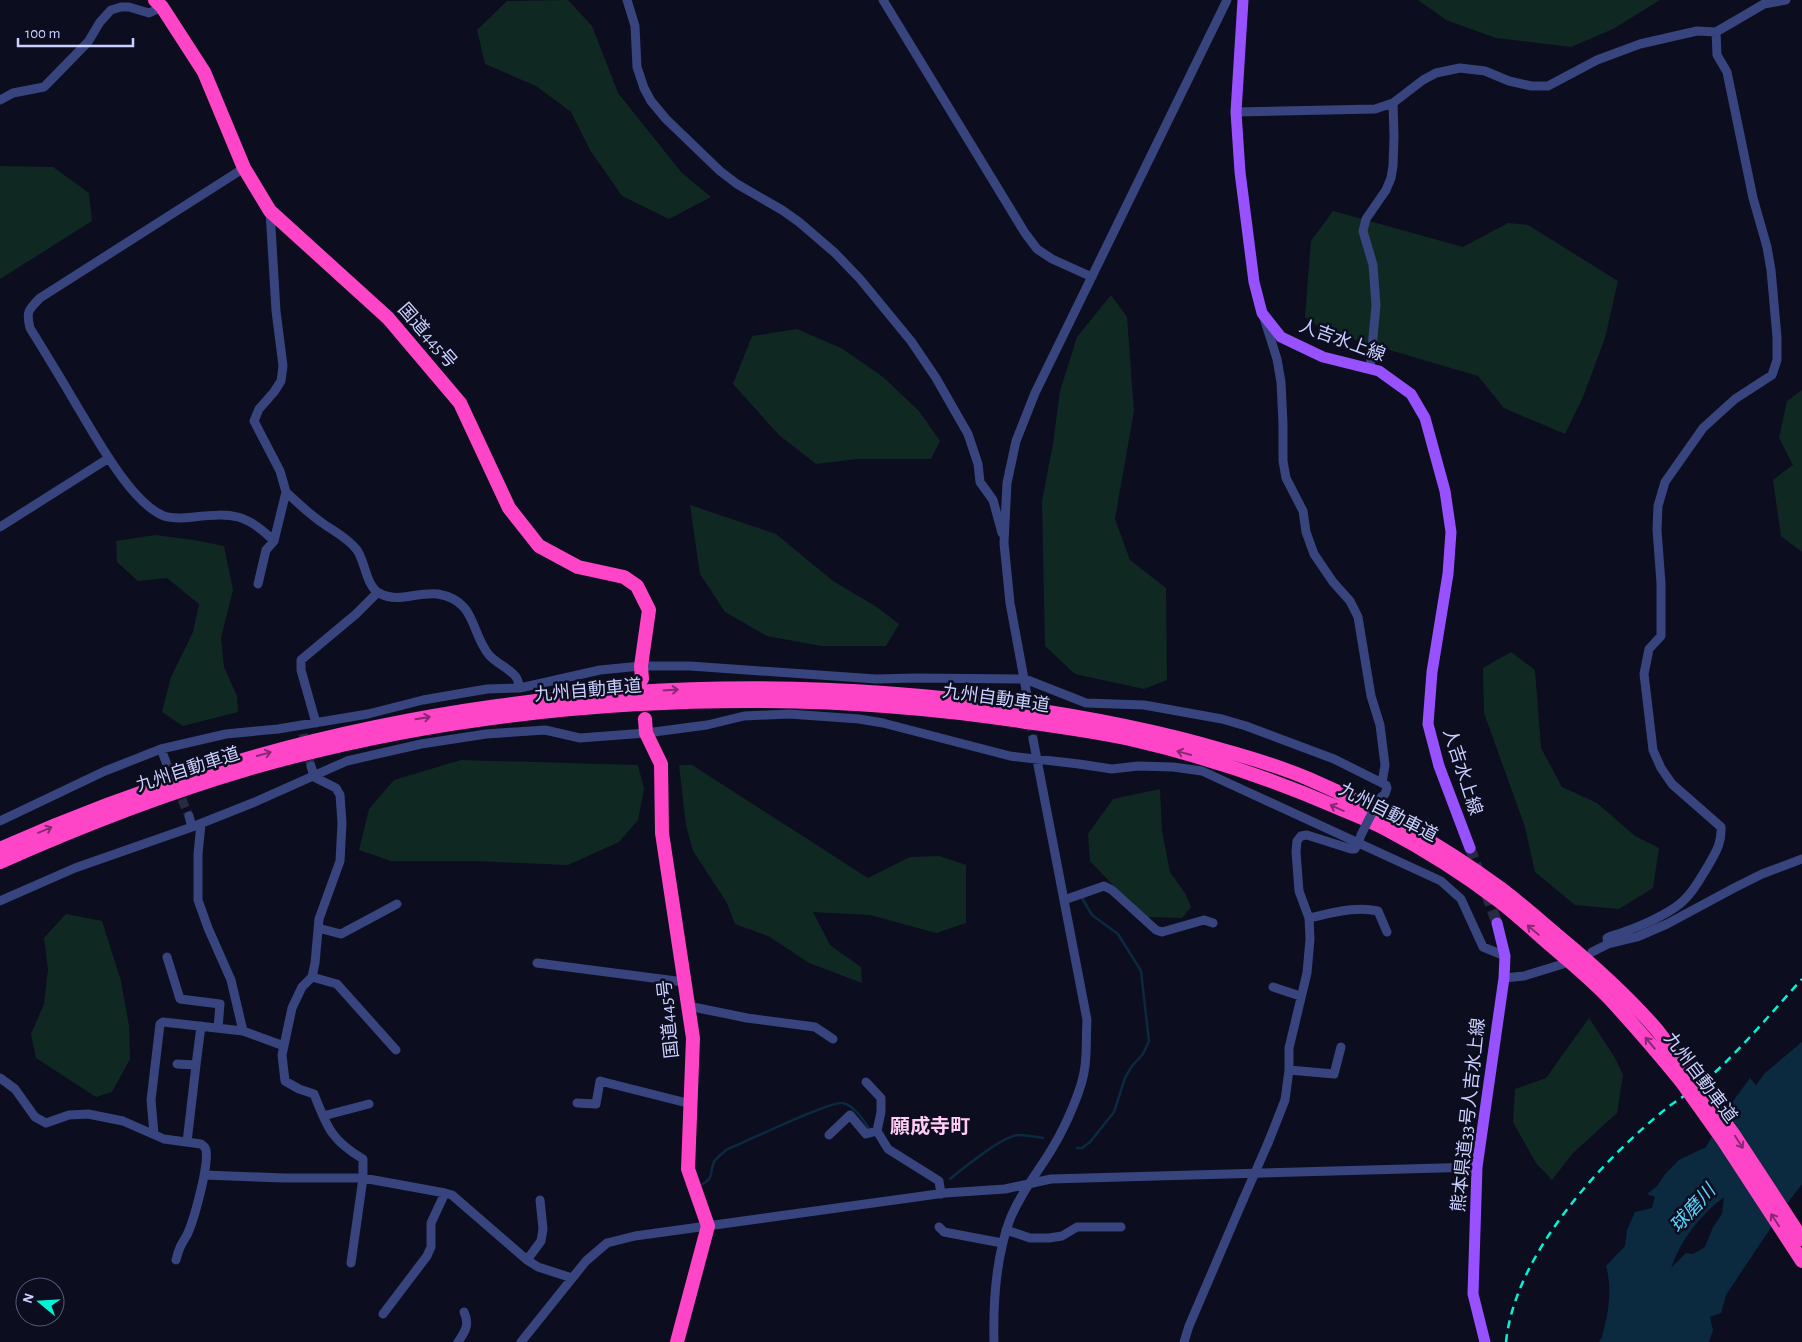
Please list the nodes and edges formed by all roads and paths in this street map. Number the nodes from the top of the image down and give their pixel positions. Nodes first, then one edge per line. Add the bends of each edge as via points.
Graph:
1 (626, 0) edge
2 (884, 0) edge
3 (1228, 0) edge
4 (1243, 0) edge
5 (1786, 0) edge
6 (158, 3) edge
7 (1716, 32) junction
8 (0, 100) edge
9 (1393, 103) junction
10 (1236, 112) junction
11 (244, 168) junction
12 (270, 212) junction
13 (1092, 277) junction
14 (1262, 312) junction
15 (1370, 369) junction
16 (109, 458) junction
17 (286, 492) junction
18 (0, 527) edge
19 (274, 541) junction
20 (1004, 543) junction
21 (258, 584) dead end
22 (377, 592) junction
23 (642, 672) junction
24 (1025, 679) junction
25 (520, 688) junction
26 (1027, 695) tunnel mouth
27 (316, 723) junction
28 (645, 726) junction
29 (1034, 739) tunnel mouth
30 (161, 750) junction
31 (1036, 759) junction
32 (166, 762) tunnel mouth
33 (311, 766) tunnel mouth
34 (314, 777) junction
35 (1382, 783) junction
36 (188, 816) tunnel mouth
37 (0, 821) edge
38 (201, 824) junction
39 (192, 827) junction
40 (1360, 839) junction
41 (1470, 848) tunnel mouth
42 (0, 849) edge
43 (1802, 859) edge
44 (0, 862) edge
45 (1064, 900) junction
46 (0, 901) edge
47 (397, 904) dead end
48 (1309, 918) junction
49 (1213, 923) dead end
50 (1497, 923) tunnel mouth
51 (318, 928) junction
52 (1387, 932) dead end
53 (1608, 944) junction
54 (1592, 952) dead end
55 (1505, 956) junction
56 (167, 957) dead end
57 (537, 964) dead end
58 (1563, 964) dead end
59 (312, 977) junction
60 (1504, 978) junction
61 (684, 982) junction
62 (1273, 987) dead end
63 (1300, 996) junction
64 (688, 1006) junction
65 (201, 1026) junction
66 (218, 1028) junction
67 (243, 1031) junction
68 (833, 1039) dead end
69 (284, 1046) junction
70 (1341, 1047) dead end
71 (396, 1050) dead end
72 (177, 1064) dead end
73 (196, 1065) junction
74 (1289, 1070) junction
75 (0, 1078) edge
76 (1685, 1078) junction
77 (866, 1082) dead end
78 (577, 1103) dead end
79 (370, 1104) dead end
80 (691, 1104) junction
81 (323, 1116) junction
82 (876, 1131) junction
83 (154, 1134) junction
84 (829, 1135) dead end
85 (187, 1142) junction
86 (1477, 1167) junction
87 (204, 1175) junction
88 (362, 1178) junction
89 (1029, 1184) junction
90 (445, 1193) junction
91 (941, 1194) junction
92 (540, 1200) dead end
93 (708, 1226) junction
94 (939, 1227) dead end
95 (1121, 1227) dead end
96 (1006, 1230) junction
97 (1802, 1239) edge
98 (1002, 1244) junction
99 (176, 1260) dead end
100 (527, 1260) junction
101 (1802, 1261) edge
102 (351, 1262) dead end
103 (572, 1278) junction
104 (464, 1312) dead end
105 (383, 1314) dead end
106 (458, 1342) edge
107 (521, 1342) edge
108 (677, 1342) edge
109 (994, 1342) edge
110 (1184, 1342) edge
111 (1485, 1342) edge

1 - 20 street via 635,26 637,68 651,101 720,171 799,222 835,253 911,341 968,434 980,482 993,500
2 - 13 street via 1037,249
3 - 13 street
4 - 10 main road, 人吉水上線
5 - 7 street via 1764,4
6 - 8 street via 149,13 129,7 111,10 88,42 44,87 13,93
6 - 11 highway, 国道445号 via 204,72
7 - 9 street via 1697,31 1640,44 1597,60 1548,86 1508,81 1474,69 1436,73
7 - 53 street via 1717,55 1727,72 1753,198 1767,247 1777,360 1772,375 1735,400 1704,428 1665,482 1658,506 1657,530 1661,636 1649,649 1644,674 1653,750 1661,768 1672,784 1720,827 1722,836 1719,847 1685,900 1645,923 1607,938
9 - 10 street via 1374,109
9 - 15 street via 1391,178 1366,219 1363,231 1373,265 1376,306
10 - 14 main road, 人吉水上線 via 1254,282
11 - 12 highway, 国道445号
11 - 16 street via 40,298 31,307 27,316 30,328
12 - 17 street via 283,366 281,381 254,421 280,471
12 - 23 highway, 国道445号 via 388,318 460,403 509,508 539,546 578,567 624,577 637,586 649,610
13 - 20 street via 1035,393 1016,441 1007,483
14 - 15 main road, 人吉水上線 via 1281,337 1323,357
14 - 35 street via 1281,382 1286,478 1303,511 1314,554 1350,600 1360,624 1371,696 1380,725 1385,765
15 - 41 main road, 人吉水上線 via 1379,371 1411,394 1425,418 1445,491 1451,532 1448,574 1432,672 1428,724 1439,766
16 - 18 street
16 - 19 street via 138,497 165,516 237,516 252,523
17 - 19 street
17 - 22 street via 348,540 362,559
19 - 21 street via 266,550
20 - 24 street via 1010,603
22 - 25 street via 396,598 438,594 456,600 469,614 490,655 516,677
22 - 27 street via 301,660
23 - 24 street via 690,666 876,679
23 - 25 street via 600,670
24 - 26 street
24 - 35 street via 1086,703 1144,705 1222,719 1334,759
25 - 27 street via 487,689
27 - 30 street via 302,730 226,734
28 - 31 street via 707,725 744,716 789,714 859,719 1010,756
28 - 34 street via 580,738 546,730 486,734 421,744 347,761
28 - 61 highway, 国道445号 via 661,764 662,833
29 - 31 street
30 - 32 street
30 - 37 street via 105,771
31 - 40 street via 1112,769 1164,766 1202,772
31 - 45 street
33 - 34 street
34 - 38 street
34 - 51 street via 336,788 340,796 342,823 340,861
35 - 40 street, bridge via 1387,786 1386,794 1379,799
36 - 39 street
38 - 39 street
38 - 67 street via 198,900 231,980
39 - 46 street via 75,868
40 - 48 street via 1355,849 1351,849 1307,834 1298,838 1298,891
40 - 55 street via 1441,882 1461,899 1483,947
42 -> 76 highway, 九州自動車道 via 131,796 246,758 383,725 478,708 562,697 711,688 831,689 989,703 1137,727 1203,744 1307,778 1387,816 1503,890 1586,959 1656,1030
43 - 53 street via 1762,874 1637,938
76 -> 44 highway, 九州自動車道 via 1606,995 1499,901 1383,828 1300,791 1184,753 1132,740 988,716 831,702 728,701 610,706 496,718 384,736 249,769 134,807
45 - 49 street via 1104,886 1156,930 1162,932 1204,920
45 - 89 street via 1087,1020 1085,1068 1071,1111 1054,1146
47 - 51 street via 341,934
48 - 52 street via 1368,909 1378,911
48 - 63 street via 1307,973
50 - 55 main road, 熊本県道33号人吉水上線
51 - 59 street
53 - 54 street
55 - 60 main road, 熊本県道33号人吉水上線
56 - 66 street via 180,1000 220,1004
57 - 61 street
58 - 60 street via 1524,976
59 - 69 street via 302,987 292,1008
59 - 71 street via 337,984
60 - 86 main road, 熊本県道33号人吉水上線
61 - 64 highway, 国道445号
62 - 63 street
63 - 74 street via 1288,1048
64 - 68 street via 815,1027
64 - 80 highway, 国道445号 via 693,1038
65 - 66 street
65 - 73 street
65 - 83 street via 163,1022 159,1028 151,1100
66 - 67 street
67 - 69 street
69 - 81 street via 285,1081 314,1094
70 - 74 street via 1334,1074
72 - 73 street
73 - 85 street
74 - 110 street, bridge via 1285,1100
75 - 83 street via 15,1089 35,1117 46,1123 69,1115 88,1114
76 -> 97 highway, 九州自動車道, bridge via 1734,1135
101 -> 76 highway, 九州自動車道, bridge
77 - 82 street via 881,1098
78 - 80 street via 596,1104 600,1081
79 - 81 street
80 - 93 highway, 国道445号 via 688,1169
81 - 88 street via 340,1143 363,1159
82 - 84 street via 866,1134 850,1115
82 - 91 street via 888,1149 939,1181
83 - 85 street via 164,1139
85 - 87 street via 204,1147
86 - 89 street via 1051,1179
86 - 111 main road, 熊本県道33号人吉水上線 via 1473,1294
87 - 88 street
87 - 99 street via 187,1235 179,1246
88 - 90 street
88 - 102 street
89 - 91 street
89 - 96 street
90 - 100 street via 452,1195
90 - 105 street via 431,1223 431,1247 427,1256
91 - 93 street
92 - 100 street via 541,1240
93 - 103 street via 607,1243
93 - 108 highway
94 - 98 street via 944,1232
95 - 96 street via 1078,1227 1062,1236 1049,1238 1030,1238
96 - 98 street
98 - 109 street
100 - 103 street
103 - 107 street
104 - 106 street via 468,1320

